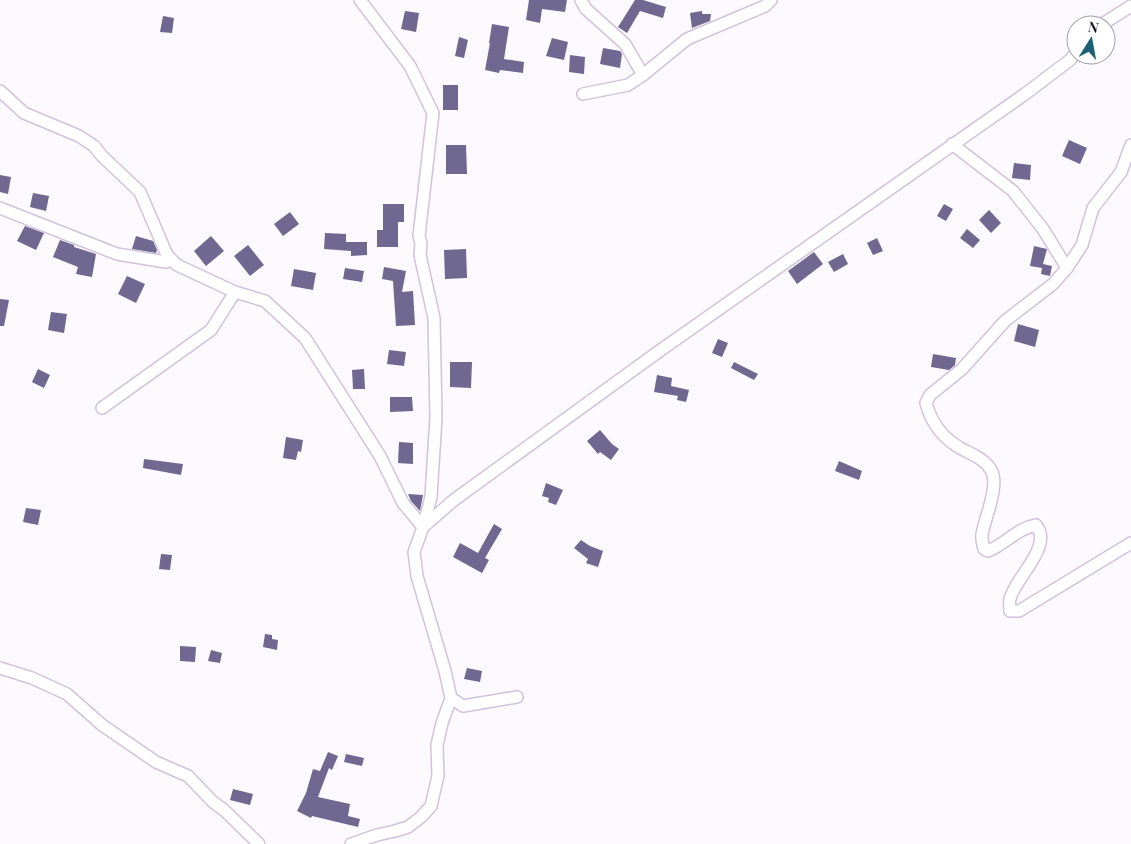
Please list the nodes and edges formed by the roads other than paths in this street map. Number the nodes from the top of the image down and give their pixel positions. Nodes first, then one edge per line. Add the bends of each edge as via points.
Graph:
1 (360, 0) edge
2 (581, 0) edge
3 (771, 0) edge
4 (1131, 6) edge
5 (1116, 16) edge
6 (1066, 63) edge
7 (642, 75) junction
8 (0, 91) edge
9 (583, 94) dead end
10 (952, 144) junction
11 (1131, 145) edge
12 (0, 208) edge
13 (167, 255) junction
14 (1067, 268) junction
15 (236, 292) junction
16 (102, 408) dead end
17 (423, 528) junction
18 (1131, 543) edge
19 (0, 668) edge
20 (517, 697) dead end
21 (452, 698) junction
22 (259, 844) edge
23 (351, 844) edge

1 - 17 street via 410,66 432,114 419,236 434,318 436,417 431,498
2 - 7 street via 586,9 625,44
3 - 7 street via 765,6 687,39
4 - 5 street
6 - 10 street
7 - 9 street via 628,85
8 - 13 street via 24,113 79,136 94,146 140,192
10 - 14 street via 1013,191 1043,229
10 - 17 street via 454,500
11 - 14 street via 1121,172 1092,208 1082,245
12 - 13 street via 117,254 166,262
13 - 15 street via 177,265
14 - 18 street via 1053,284 1005,321 962,369 930,394 926,403 929,416 958,447 978,456 992,470 994,487 982,536 984,549 988,551 998,547 1026,527 1036,526 1039,529 1041,537 1037,552 1010,598 1010,610 1019,611
15 - 16 street via 211,330
15 - 17 street via 266,301 305,338 380,456 403,503
17 - 21 street via 414,552 417,576
19 - 22 street via 67,694 102,725 148,757 188,776
20 - 21 street via 463,706
21 - 23 street via 437,745 438,776 431,806 408,827

